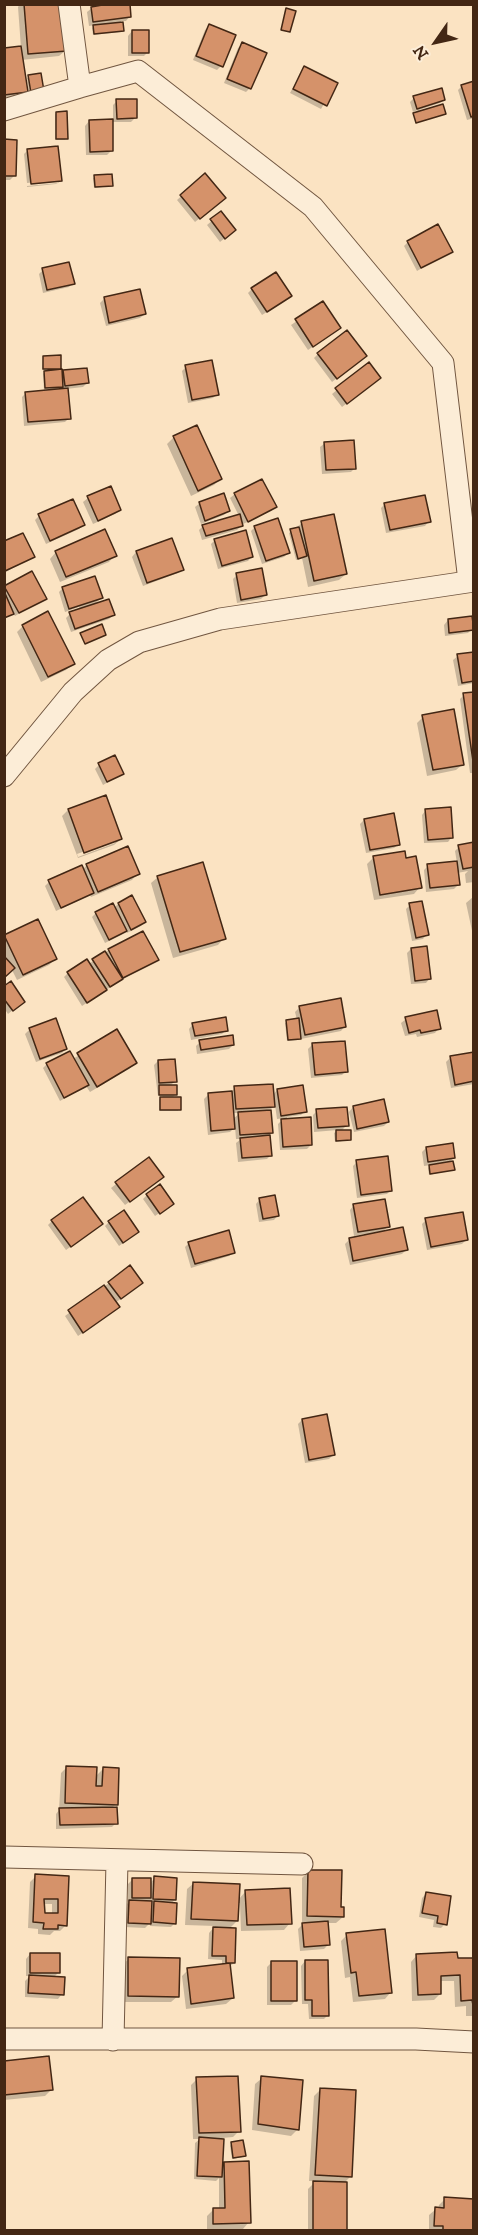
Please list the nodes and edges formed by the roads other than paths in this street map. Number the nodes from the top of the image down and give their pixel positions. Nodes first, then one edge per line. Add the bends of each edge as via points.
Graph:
1 (69, 4) edge
2 (80, 87) junction
3 (4, 110) edge
4 (471, 581) edge
5 (4, 776) edge
6 (4, 1857) edge
7 (117, 1861) junction
8 (302, 1864) dead end
9 (4, 2039) edge
10 (113, 2040) junction
11 (474, 2042) edge

1 - 2 street
2 - 3 street
2 - 4 street via 138,71 313,207 443,363
4 - 5 street via 220,619 139,642 108,660 73,692
6 - 7 street
7 - 8 street
7 - 10 street
9 - 10 street
10 - 11 street

